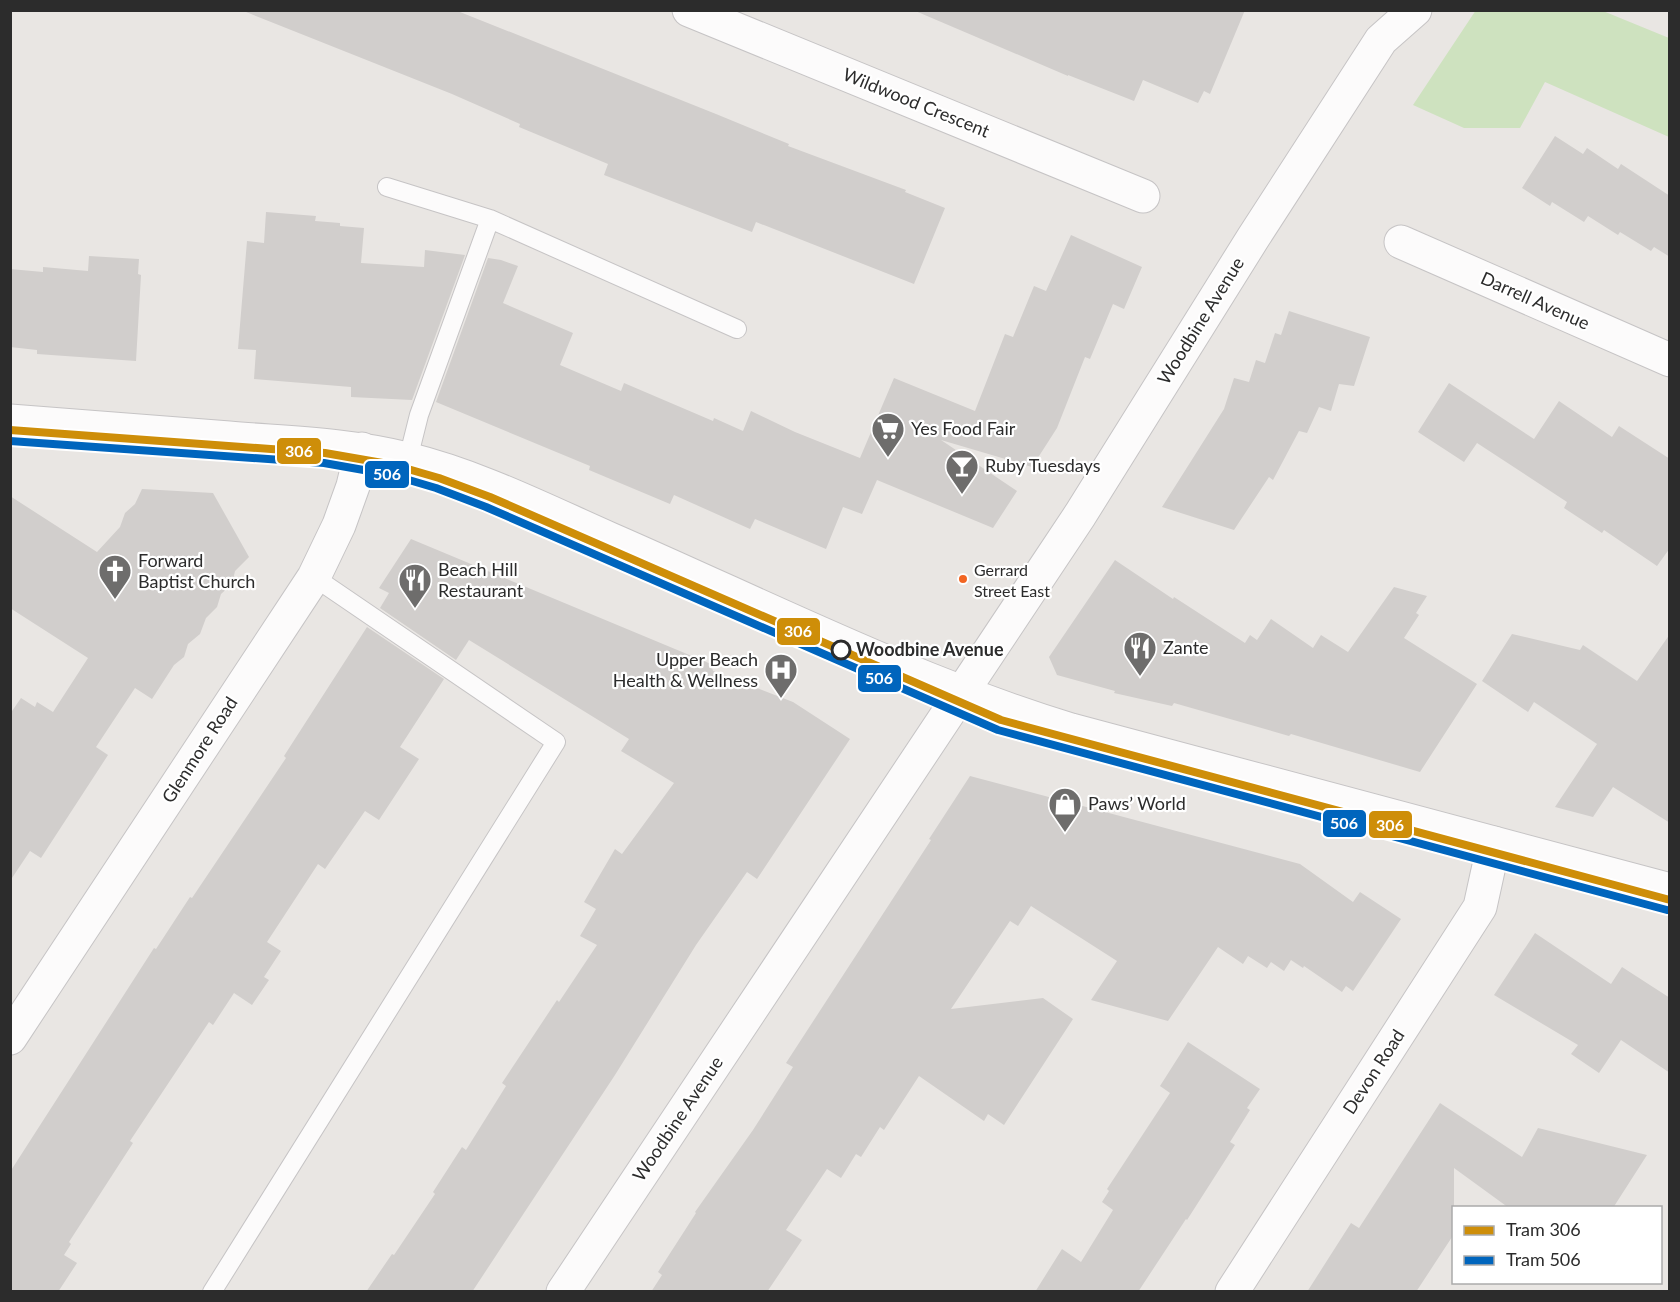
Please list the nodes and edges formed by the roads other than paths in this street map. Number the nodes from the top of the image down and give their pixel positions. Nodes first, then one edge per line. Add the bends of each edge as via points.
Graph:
1 (688, 10) edge
2 (1415, 10) edge
3 (1386, 25) edge
4 (387, 188) dead end
5 (1143, 196) dead end
6 (490, 219) junction
7 (1401, 242) dead end
8 (737, 329) dead end
9 (1670, 360) edge
10 (10, 421) edge
11 (362, 449) junction
12 (408, 459) junction
13 (314, 577) junction
14 (961, 693) junction
15 (1494, 843) junction
16 (1670, 891) edge
17 (10, 1038) edge
18 (212, 1292) edge
19 (563, 1292) edge
20 (1232, 1292) edge

1 - 5 main road, Wildwood Crescent
2 - 3 main road, Woodbine Avenue
3 - 14 main road, Woodbine Avenue via 1080,515
4 - 6 lane
6 - 8 lane
6 - 12 lane via 419,415
7 - 9 main road, Darrell Avenue
10 - 11 main road
11 - 12 main road
11 - 13 main road, Glenmore Road via 339,525
12 - 14 main road via 518,499
13 - 17 main road, Glenmore Road
13 - 18 lane via 556,742
14 - 15 main road via 1071,730
14 - 19 main road, Woodbine Avenue
15 - 16 main road
15 - 20 main road, Devon Road via 1480,907

